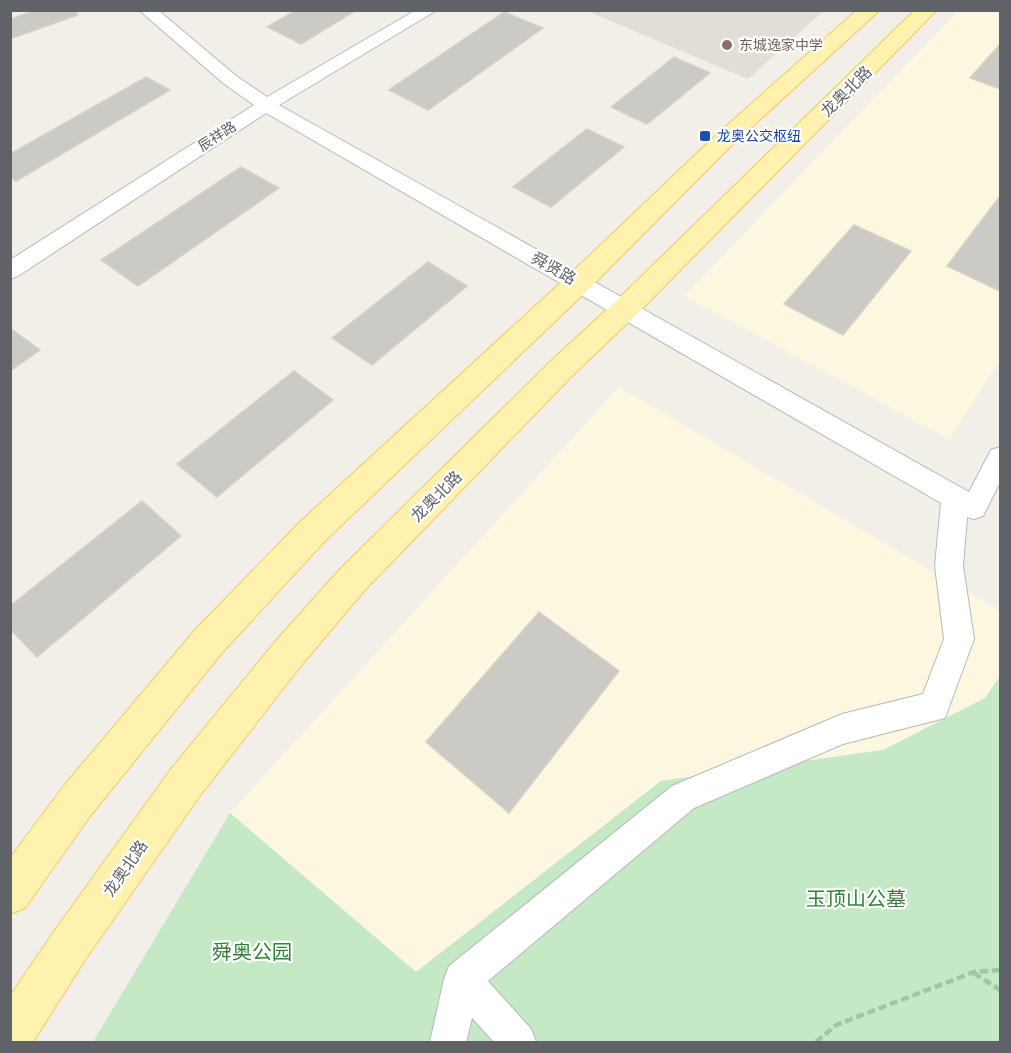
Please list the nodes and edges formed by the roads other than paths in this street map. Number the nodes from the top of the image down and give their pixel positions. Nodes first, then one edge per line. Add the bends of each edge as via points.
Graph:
1 (147, 10) edge
2 (429, 10) edge
3 (870, 10) edge
4 (927, 10) edge
5 (266, 105) junction
6 (10, 271) edge
7 (579, 282) junction
8 (626, 308) junction
9 (1000, 457) edge
10 (964, 503) junction
11 (10, 893) edge
12 (462, 979) junction
13 (10, 1037) edge
14 (448, 1042) edge
15 (518, 1042) edge

1 - 5 street, 舜贤路
2 - 5 street, 辰祥路
3 - 7 main road via 722,142
4 - 8 main road, 龙奥北路
5 - 6 street, 辰祥路
5 - 7 street, 舜贤路
7 - 8 street, 舜贤路
7 - 11 main road via 313,531 216,634 77,801
8 - 10 street, 舜贤路
8 - 13 main road, 龙奥北路 via 352,580 287,655 185,783
9 - 10 street
10 - 12 street via 949,566 959,639 934,707 842,729 683,797
12 - 14 street
12 - 15 street

